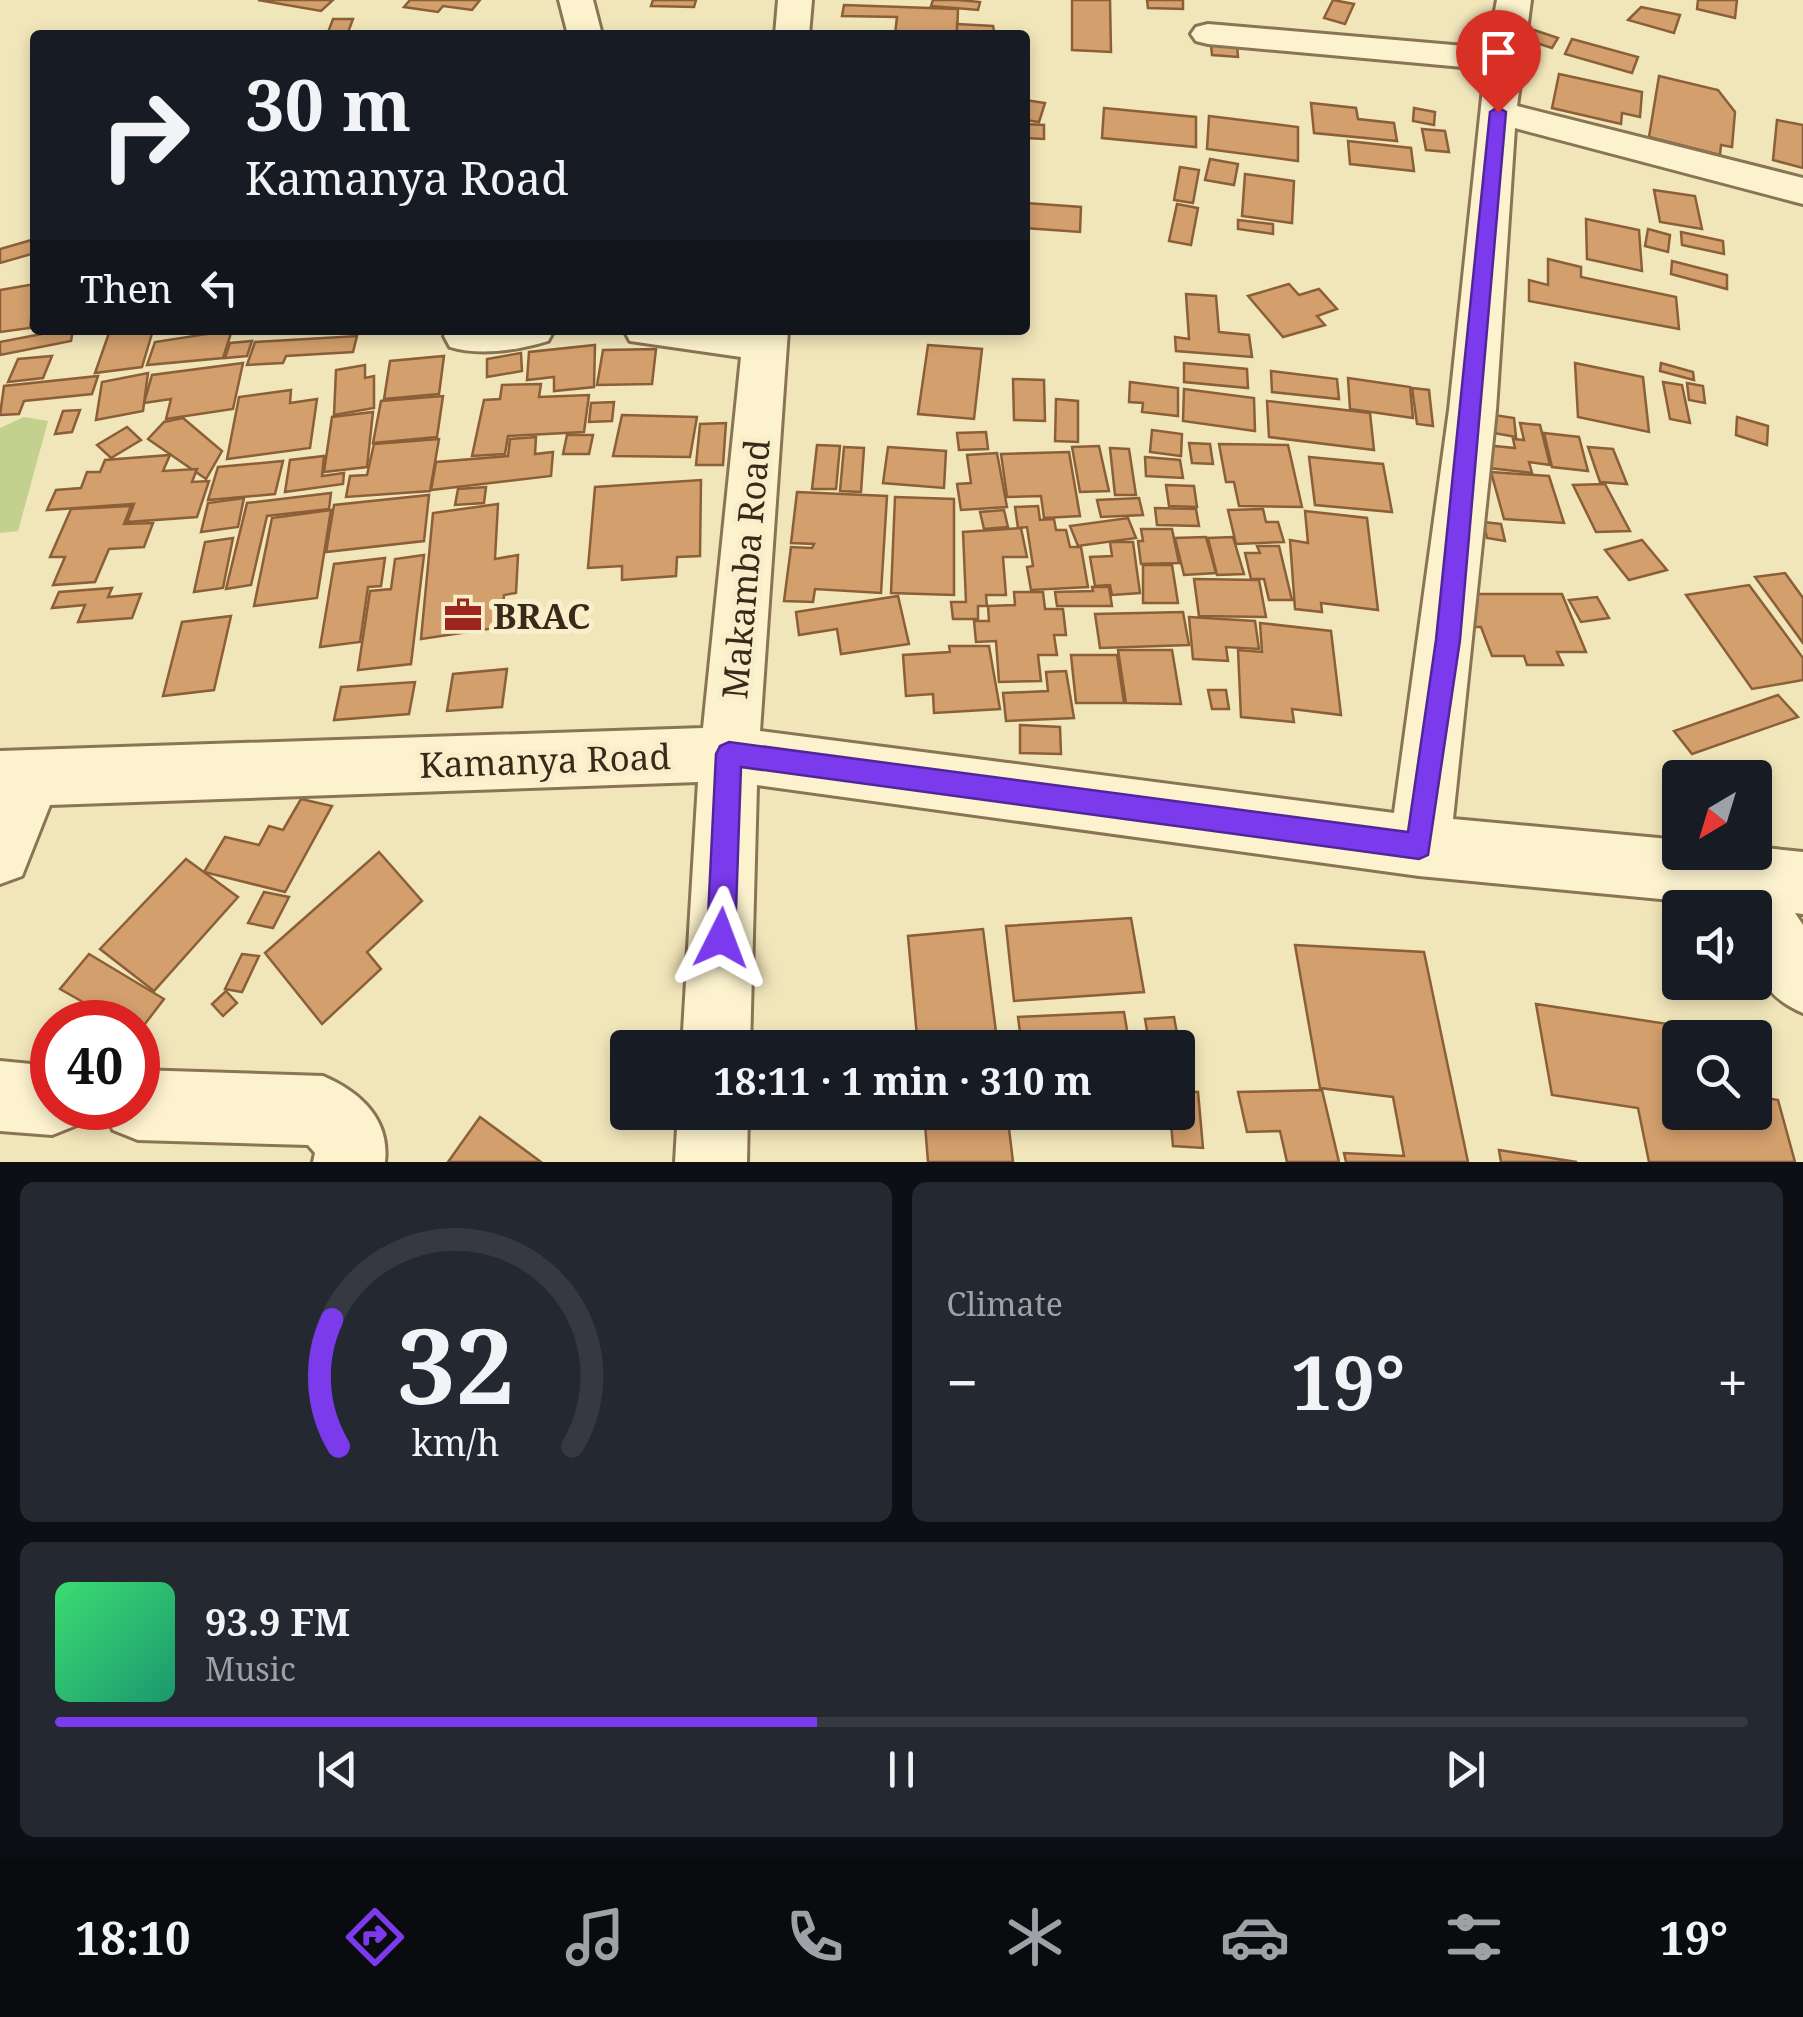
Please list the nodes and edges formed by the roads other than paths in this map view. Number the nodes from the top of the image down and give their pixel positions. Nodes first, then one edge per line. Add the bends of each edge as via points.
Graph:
1 (576, 0) edge
2 (796, 0) edge
3 (1514, 0) edge
4 (584, 30) edge
5 (793, 30) edge
6 (1208, 34) dead end
7 (1502, 60) junction
8 (1498, 112) junction
9 (1803, 191) edge
10 (477, 335) edge
11 (732, 335) edge
12 (466, 336) dead end
13 (766, 337) edge
14 (729, 754) junction
15 (16, 778) edge
16 (1419, 846) junction
17 (0, 854) edge
18 (1803, 883) edge
19 (1695, 890) edge
20 (1772, 891) edge
21 (1772, 936) edge
22 (1803, 980) edge
23 (717, 1030) edge
24 (0, 1096) edge
25 (30, 1098) edge
26 (160, 1106) edge
27 (712, 1130) edge
28 (350, 1162) edge
29 (711, 1162) edge

1 - 4 street
2 - 5 street
3 - 7 street
6 - 7 street
7 - 8 street
8 - 9 street
8 - 16 street via 1448,640
10 - 12 street
11 - 13 street
13 - 14 street, Makamba Road
14 - 15 street, Kamanya Road
14 - 16 street, Kamanya Road
14 - 23 street, Makamba Road
15 - 17 street
16 - 19 street, Kamanya Road
18 - 20 street, Kamanya Road
21 - 22 street
24 - 25 street
26 - 28 street via 323,1112 352,1141
27 - 29 street

